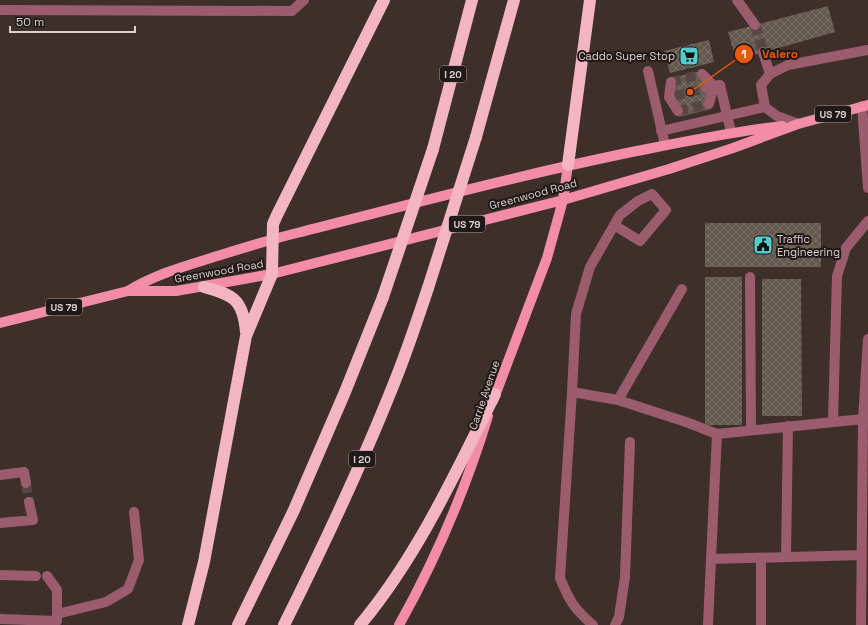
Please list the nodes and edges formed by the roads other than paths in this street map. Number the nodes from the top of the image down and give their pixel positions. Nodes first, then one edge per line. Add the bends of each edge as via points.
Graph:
1 (384, 0) edge
2 (472, 0) edge
3 (514, 0) edge
4 (590, 0) edge
5 (737, 0) edge
6 (304, 1) edge
7 (0, 10) edge
8 (755, 25) tunnel mouth
9 (868, 50) edge
10 (763, 52) tunnel mouth
11 (648, 71) dead end
12 (702, 74) dead end
13 (770, 74) junction
14 (671, 82) dead end
15 (710, 87) junction
16 (672, 97) junction
17 (655, 100) junction
18 (710, 104) dead end
19 (865, 105) edge
20 (765, 107) junction
21 (678, 111) dead end
22 (727, 116) junction
23 (798, 124) junction
24 (661, 131) junction
25 (731, 132) junction
26 (665, 145) junction
27 (568, 165) junction
28 (868, 188) edge
29 (563, 200) junction
30 (868, 221) edge
31 (614, 225) junction
32 (273, 239) junction
33 (272, 274) junction
34 (750, 277) dead end
35 (204, 287) junction
36 (682, 289) dead end
37 (128, 291) junction
38 (0, 324) edge
39 (246, 336) junction
40 (868, 338) edge
41 (572, 392) junction
42 (495, 394) junction
43 (618, 400) junction
44 (862, 419) junction
45 (833, 421) junction
46 (788, 426) junction
47 (751, 430) junction
48 (716, 434) junction
49 (630, 442) dead end
50 (0, 475) edge
51 (26, 483) tunnel mouth
52 (29, 502) tunnel mouth
53 (134, 512) dead end
54 (0, 523) edge
55 (862, 556) junction
56 (786, 557) junction
57 (711, 558) junction
58 (761, 558) junction
59 (0, 575) edge
60 (36, 576) dead end
61 (47, 576) dead end
62 (0, 619) edge
63 (57, 620) edge
64 (188, 625) edge
65 (238, 625) edge
66 (284, 625) edge
67 (360, 625) edge
68 (399, 625) edge
69 (593, 625) edge
70 (615, 625) edge
71 (708, 625) edge
72 (762, 625) edge
73 (861, 625) edge

1 - 32 highway via 277,215 273,224
2 - 65 highway, I 20, bridge via 433,149 382,297 345,392 294,510
3 - 66 highway, I 20, bridge via 476,137 400,367 323,547
4 - 27 highway
5 - 8 street
6 - 7 street via 292,10
9 - 13 street via 788,64
10 - 13 street
11 - 17 street
12 - 15 street
13 - 20 street via 761,85
14 - 16 street
15 - 18 street
15 - 22 street via 720,85
16 - 17 street
16 - 21 street
17 - 24 street
19 - 23 main road, Greenwood Road / US 79
19 - 28 street
20 - 22 street
20 - 23 street via 777,116
22 - 24 street
22 - 25 street
23 - 25 main road, Greenwood Road / US 79
23 - 29 main road, Greenwood Road / US 79 via 712,155
24 - 26 street
25 - 26 main road, Greenwood Road / US 79
26 - 27 main road, Greenwood Road / US 79
27 - 29 main road, Carrie Avenue
27 - 32 main road, Greenwood Road / US 79
29 - 33 main road, Greenwood Road / US 79
29 - 42 main road, Carrie Avenue via 547,258
30 - 45 street via 846,248 837,276
31 - 31 street via 620,215 652,194 666,210 640,242
31 - 41 street via 590,267 576,314
32 - 33 highway
32 - 37 main road, Greenwood Road / US 79 via 165,273
33 - 35 main road, Greenwood Road / US 79
33 - 39 highway
34 - 47 street
35 - 37 main road, Greenwood Road / US 79 via 176,291
35 - 39 highway via 231,296 242,309
36 - 43 street
37 - 38 main road, Greenwood Road / US 79
39 - 64 highway via 204,562
40 - 44 street
41 - 43 street
41 - 69 street via 560,578 569,600
42 - 67 highway via 432,516 390,585
42 - 68 main road, Carrie Avenue via 480,443 448,524
43 - 48 street
44 - 45 street
44 - 55 street
45 - 46 street
46 - 47 street
46 - 56 street
47 - 48 street
48 - 57 street
49 - 70 street via 626,577 619,617
50 - 51 street via 24,472
52 - 54 street via 33,520
53 - 63 street via 139,560 128,589 106,602
55 - 56 street
55 - 73 street
56 - 58 street
57 - 58 street
57 - 71 street
58 - 72 street
59 - 60 street
61 - 63 street via 57,590
62 - 63 street

